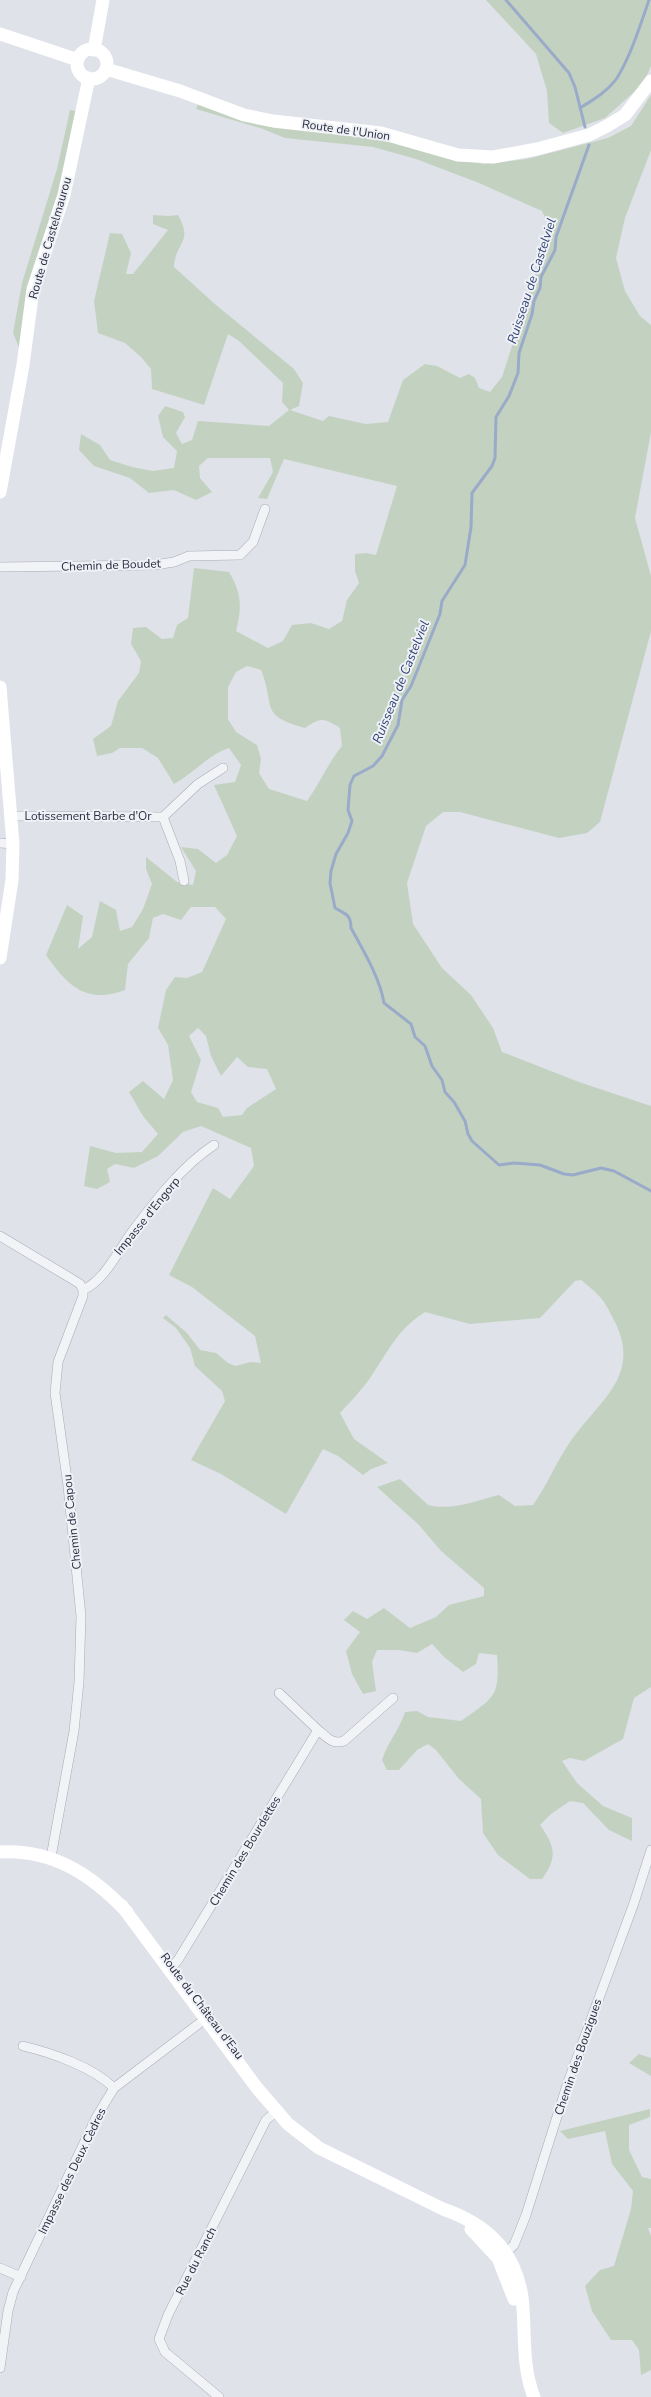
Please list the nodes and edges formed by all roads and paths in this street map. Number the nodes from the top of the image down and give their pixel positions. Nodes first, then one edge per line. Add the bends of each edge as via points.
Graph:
1 (103, 0) edge
2 (0, 34) edge
3 (94, 50) junction
4 (78, 60) junction
5 (106, 69) junction
6 (89, 78) junction
7 (651, 81) edge
8 (0, 492) edge
9 (265, 509) dead end
10 (0, 567) edge
11 (0, 687) edge
12 (223, 768) dead end
13 (13, 816) junction
14 (163, 817) junction
15 (0, 843) edge
16 (13, 844) junction
17 (184, 881) dead end
18 (0, 958) edge
19 (214, 1145) dead end
20 (0, 1236) edge
21 (83, 1290) junction
22 (279, 1693) dead end
23 (393, 1698) dead end
24 (318, 1730) junction
25 (651, 1850) edge
26 (0, 1852) edge
27 (51, 1857) junction
28 (171, 1968) junction
29 (207, 2017) junction
30 (23, 2046) dead end
31 (114, 2088) junction
32 (277, 2111) junction
33 (502, 2256) junction
34 (0, 2268) edge
35 (21, 2277) junction
36 (0, 2368) edge
37 (219, 2397) edge
38 (534, 2397) edge

1 - 3 street
2 - 4 street
3 - 4 street via 84,52
3 - 5 street via 99,51 106,59
4 - 6 street via 81,74
5 - 6 street via 99,77
5 - 7 street, Route de l'Union via 180,91 244,115 273,121 381,133 458,155 494,157 512,155 588,135 625,115
6 - 8 street, Route de Castelmaurou via 64,195 33,289 23,365
9 - 10 street, Chemin de Boudet via 253,542 247,550 236,555 189,556 155,565
11 - 13 street
12 - 14 street, Lotissement Barbe d'Or via 198,784
13 - 14 street, Lotissement Barbe d'Or
13 - 16 street
14 - 17 street, Lotissement Barbe d'Or via 180,861
15 - 16 street
16 - 18 street via 12,880
19 - 21 street, Impasse d'Engorp via 199,1155 167,1189 139,1222 98,1280
20 - 21 street via 80,1284
21 - 27 street, Chemin de Capou via 80,1307 63,1347 56,1376 56,1410 68,1486 81,1616 79,1682 74,1731
22 - 24 street
23 - 24 street via 344,1741 333,1742
24 - 28 street, Chemin des Bourdettes
25 - 33 street, Chemin des Bouzigues via 567,2085 526,2215 514,2245
26 - 27 street, Route du Château d'Eau via 24,1852
27 - 28 street, Route du Château d'Eau via 94,1880 143,1928
28 - 29 street, Route du Château d'Eau
29 - 31 street, Impasse des Deux Cèdres
29 - 32 street, Route du Château d'Eau
30 - 31 street via 47,2051 104,2078
31 - 35 street, Impasse des Deux Cèdres via 97,2116
32 - 33 street, Route du Château d'Eau via 297,2132 319,2148 443,2209
32 - 37 street, Rue du Ranch via 266,2120 168,2315 159,2339 165,2352
33 - 38 street, Route du Château d'Eau via 513,2292 525,2365
34 - 35 street
35 - 36 street, Impasse des Deux Cèdres via 13,2292 8,2311

